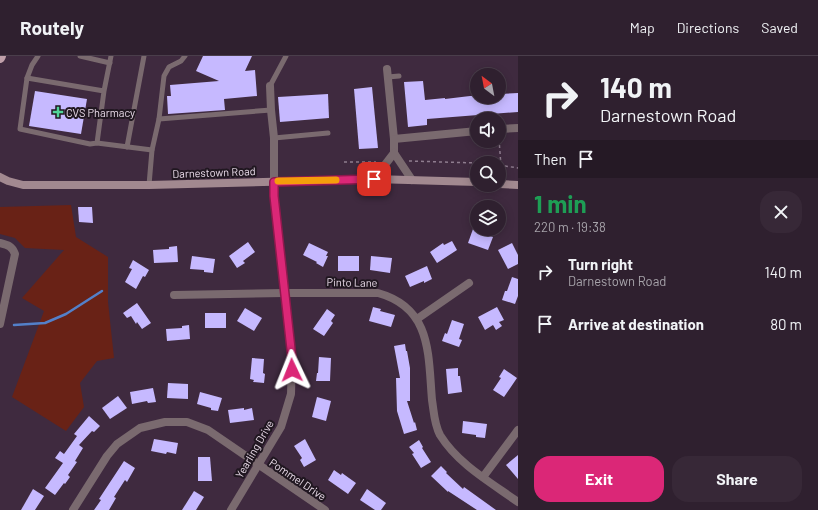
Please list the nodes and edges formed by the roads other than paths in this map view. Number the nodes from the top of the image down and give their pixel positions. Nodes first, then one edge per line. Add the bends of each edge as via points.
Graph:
1 (38, 56) edge
2 (80, 56) edge
3 (111, 56) edge
4 (144, 56) edge
5 (185, 56) edge
6 (286, 56) edge
7 (97, 58) edge
8 (110, 63) junction
9 (388, 73) joint
10 (399, 76) dead end
11 (27, 78) junction
12 (270, 86) joint
13 (104, 92) junction
14 (271, 110) junction
15 (159, 119) junction
16 (518, 128) edge
17 (506, 129) edge
18 (470, 132) edge
19 (328, 134) dead end
20 (274, 138) junction
21 (394, 139) junction
22 (97, 142) junction
23 (127, 147) junction
24 (152, 150) junction
25 (394, 153) junction
26 (0, 177) edge
27 (374, 179) junction
28 (412, 180) junction
29 (4, 182) edge
30 (274, 182) junction
31 (470, 182) edge
32 (506, 184) edge
33 (149, 185) junction
34 (518, 185) edge
35 (0, 243) edge
36 (470, 283) dead end
37 (284, 293) junction
38 (174, 295) dead end
39 (417, 319) junction
40 (0, 324) edge
41 (518, 430) edge
42 (258, 464) junction
43 (483, 477) junction
44 (518, 502) edge
45 (73, 510) edge
46 (231, 510) edge
47 (325, 510) edge

1 - 11 lane
2 - 7 lane
3 - 8 lane
4 - 23 lane
5 - 15 lane via 169,67 164,76
6 - 12 lane
7 - 8 lane
8 - 13 lane
9 - 10 lane
9 - 21 street
11 - 13 lane
11 - 22 lane via 20,129 90,144
12 - 14 street, Yearling Drive
13 - 22 lane
14 - 15 lane
14 - 20 street, Yearling Drive
15 - 24 lane
16 - 17 street
18 - 21 street
19 - 20 lane
20 - 30 street, Yearling Drive
21 - 25 street
22 - 23 lane
23 - 24 lane
24 - 33 lane
25 - 27 street
25 - 28 street
26 - 29 main road, Darnestown Road
27 - 28 main road, Darnestown Road
27 - 30 main road, Darnestown Road
28 - 31 main road, Darnestown Road
29 - 33 main road, Darnestown Road via 23,185
30 - 33 main road, Darnestown Road
30 - 37 street, Yearling Drive
32 - 34 main road
35 - 40 street via 9,246 15,254
36 - 39 street
37 - 38 street, Pinto Lane
37 - 39 street, Pinto Lane via 378,293 402,302
37 - 42 street, Yearling Drive via 292,358 291,394 280,427
39 - 43 street, Pinto Lane via 427,345 434,421 456,456
41 - 43 street
42 - 45 street, Pommel Drive via 208,430 187,422 165,422 140,428 116,444
42 - 46 street, Yearling Drive
42 - 47 street, Pommel Drive
43 - 44 street, Pinto Lane

